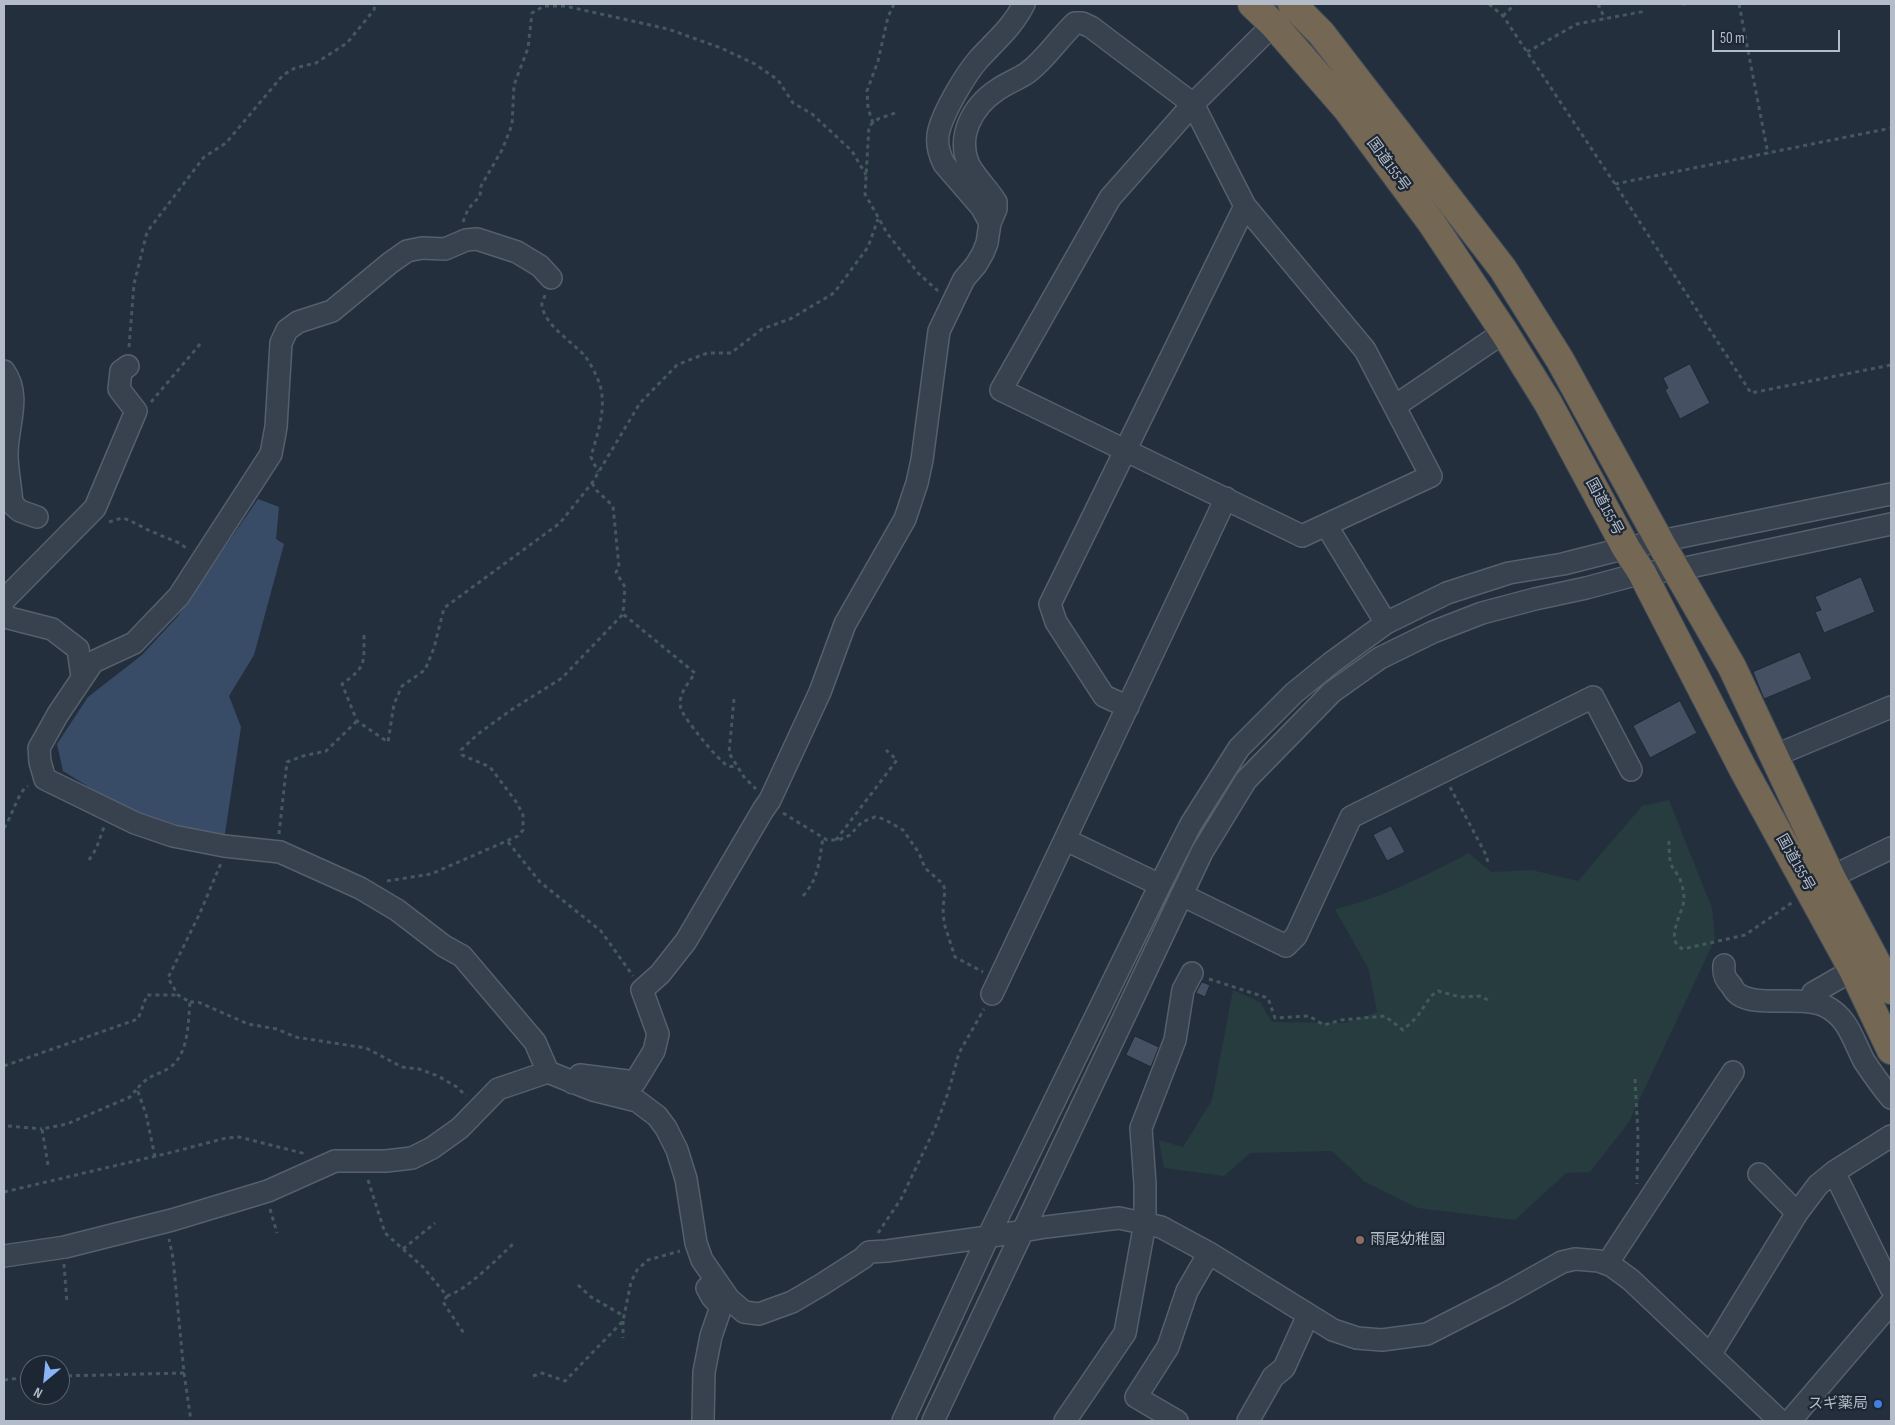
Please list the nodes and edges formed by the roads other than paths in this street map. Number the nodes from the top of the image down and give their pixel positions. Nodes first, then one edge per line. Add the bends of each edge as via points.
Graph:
1 (1024, 4) edge
2 (1252, 4) edge
3 (1293, 4) edge
4 (1274, 24) junction
5 (1193, 104) junction
6 (1245, 206) junction
7 (990, 224) junction
8 (551, 278) road end
9 (1504, 332) junction
10 (128, 366) road end
11 (4, 371) edge
12 (1396, 406) junction
13 (1127, 450) junction
14 (1891, 494) edge
15 (1226, 498) junction
16 (37, 517) dead end
17 (1891, 524) edge
18 (1326, 525) junction
19 (1660, 542) junction
20 (1626, 548) junction
21 (1676, 570) junction
22 (1642, 573) junction
23 (4, 600) edge
24 (4, 613) edge
25 (1386, 623) junction
26 (82, 677) junction
27 (1128, 707) junction
28 (1891, 707) edge
29 (1774, 756) junction
30 (1631, 770) dead end
31 (1066, 840) junction
32 (1891, 848) edge
33 (1820, 884) junction
34 (1160, 885) junction
35 (1182, 895) junction
36 (1724, 965) dead end
37 (1852, 970) junction
38 (1192, 973) road end
39 (996, 987) road end
40 (1891, 990) edge
41 (1812, 1001) junction
42 (1891, 1050) edge
43 (548, 1072) junction
44 (1733, 1072) dead end
45 (573, 1083) junction
46 (1891, 1098) edge
47 (1891, 1136) edge
48 (1834, 1172) junction
49 (1759, 1174) dead end
50 (1797, 1213) junction
51 (1145, 1223) junction
52 (1023, 1231) junction
53 (988, 1237) junction
54 (692, 1246) junction
55 (1209, 1254) junction
56 (4, 1256) edge
57 (1606, 1264) junction
58 (1891, 1288) edge
59 (1891, 1303) edge
60 (1308, 1315) junction
61 (1710, 1356) junction
62 (703, 1421) edge
63 (903, 1421) edge
64 (933, 1421) edge
65 (1065, 1421) edge
66 (1177, 1421) edge
67 (1248, 1421) edge
68 (1780, 1421) edge
69 (1790, 1421) edge

1 - 7 street via 1011,26 968,73 938,132 944,164 982,208
2 - 4 highway, 国道155号
3 - 4 street
3 - 19 highway, 国道155号 via 1321,33 1503,269 1560,360
4 - 5 street
4 - 9 highway, 国道155号 via 1347,109 1431,222
5 - 6 street
5 - 7 street via 1091,27 1075,23 1036,66 985,99 967,126 964,147 970,167 996,202
5 - 13 street via 1110,198 1001,390
6 - 12 street via 1365,350
6 - 13 street
7 - 45 street via 983,253 964,279 943,320 936,345 922,460 905,519 845,624 820,692 770,800 686,941 660,974 642,990 658,1034 654,1051 634,1082 580,1075
8 - 26 street via 540,266 517,252 477,239 445,249 422,248 407,251 332,311 298,322 287,330 281,343 271,454 180,596 134,643 93,662
9 - 12 street
9 - 20 highway, 国道155号 via 1548,403
10 - 23 street via 121,370 119,389 136,411 95,508
11 - 16 street via 13,392 7,453 12,504 20,511
12 - 18 street via 1431,476
13 - 15 street
13 - 27 street via 1050,604 1056,622 1104,696
14 - 19 street
15 - 18 street via 1302,536
15 - 27 street
17 - 21 street
18 - 25 street
19 - 20 street
19 - 21 highway, 国道155号
20 - 22 highway, 国道155号
20 - 25 street via 1509,573 1447,593
21 - 22 street
21 - 29 highway, 国道155号 via 1732,667
22 - 33 highway, 国道155号 via 1743,768
22 - 35 street via 1482,613 1380,658 1332,692 1246,780 1202,852
24 - 26 street via 5,617 52,629 78,649
25 - 34 street via 1294,693 1240,748 1191,824
26 - 43 street via 39,748 45,780 135,823 173,836 228,847 277,852 360,888 462,956 535,1042
27 - 31 street
28 - 29 street
29 - 33 highway, 国道155号
30 - 35 street via 1593,697 1351,817 1296,936 1286,946
31 - 34 street
31 - 39 street
32 - 33 street
33 - 37 highway, 国道155号
33 - 40 highway, 国道155号
34 - 53 street
35 - 52 street
36 - 41 street via 1725,978 1743,997
37 - 41 street via 1813,992
37 - 42 highway, 国道155号
38 - 51 street via 1183,990 1175,1040 1141,1128
41 - 46 street via 1839,1015 1866,1063
43 - 45 street
43 - 56 street via 498,1089 460,1128 412,1158 335,1161 265,1192 166,1221 61,1248
44 - 57 street
45 - 54 street via 637,1101 657,1116 666,1128 677,1150 692,1208
47 - 48 street
48 - 50 street via 1818,1185
48 - 58 street
49 - 50 street
50 - 61 street
51 - 52 street via 1119,1218
51 - 55 street via 1161,1227
51 - 65 street via 1125,1333
52 - 53 street
52 - 64 street
53 - 54 street via 869,1252 792,1302 758,1314 744,1312 729,1299
53 - 63 street
54 - 62 street via 712,1297 721,1307 704,1372
55 - 60 street
55 - 66 street via 1187,1291 1168,1347 1136,1397
57 - 60 street via 1587,1259 1562,1262 1454,1321 1427,1334 1406,1338 1357,1338 1333,1330
57 - 61 street via 1631,1280
59 - 69 street
60 - 67 street via 1284,1368 1273,1377
61 - 68 street

